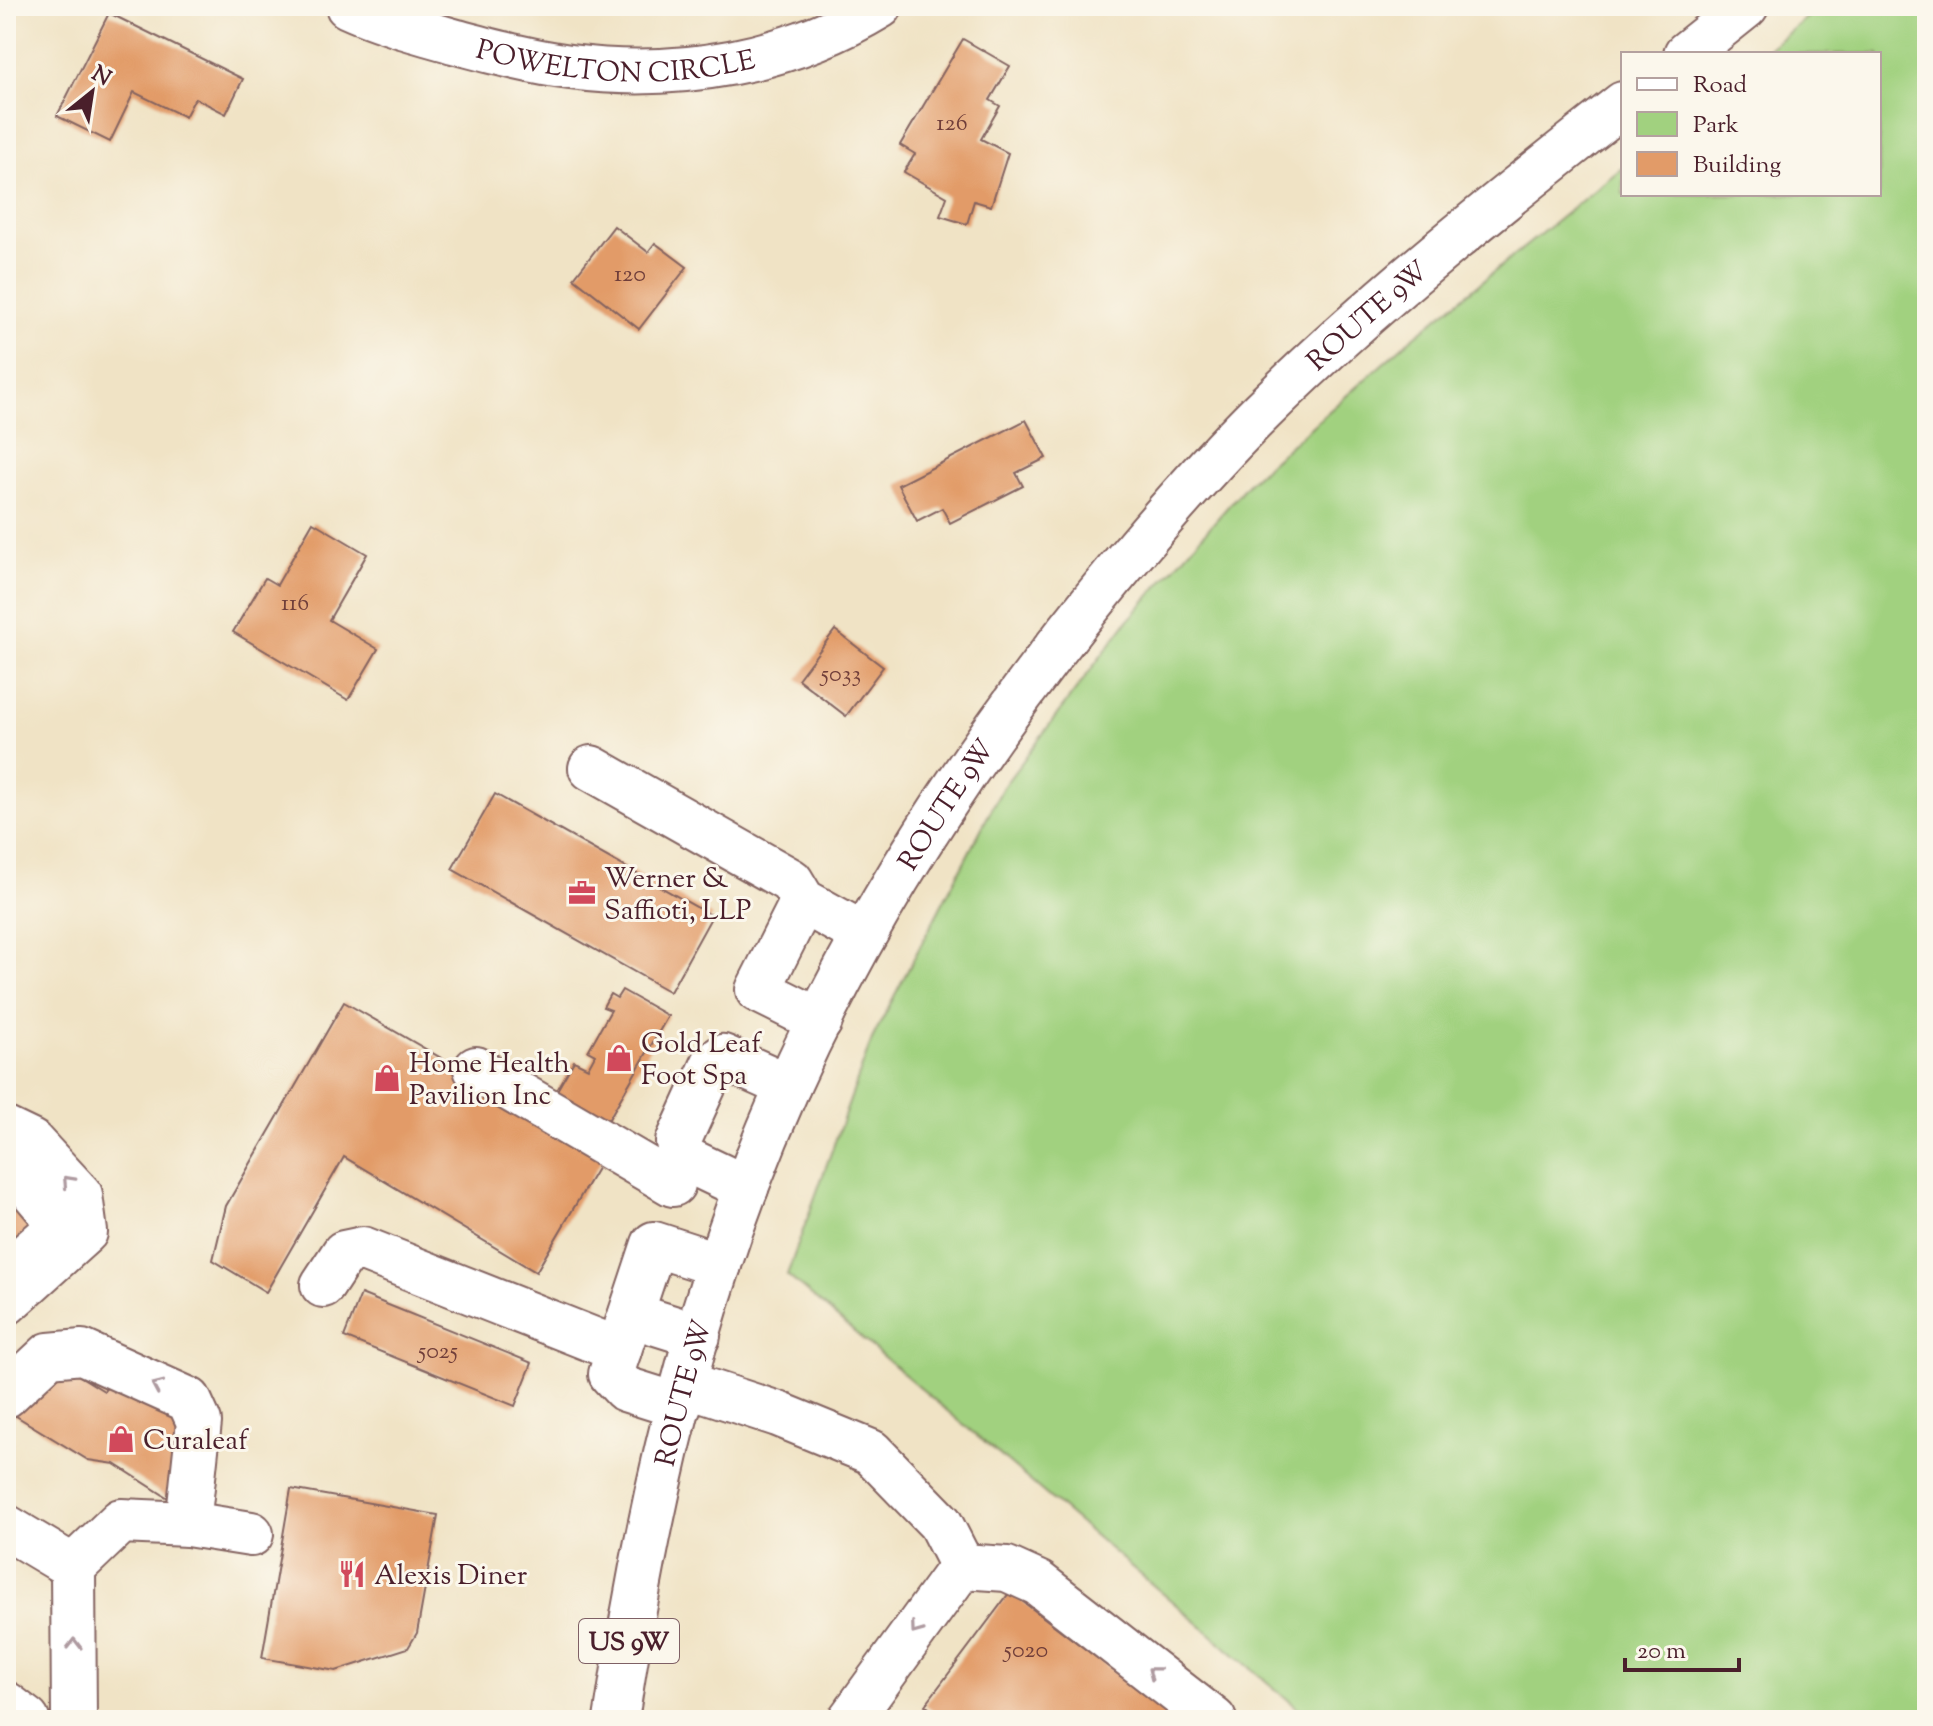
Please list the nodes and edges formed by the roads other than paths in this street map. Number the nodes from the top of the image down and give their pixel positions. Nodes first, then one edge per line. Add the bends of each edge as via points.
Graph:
1 (348, 6) edge
2 (880, 6) edge
3 (1746, 6) edge
4 (1688, 52) edge
5 (1614, 111) edge
6 (591, 768) dead end
7 (803, 901) junction
8 (864, 935) junction
9 (820, 1021) junction
10 (476, 1069) dead end
11 (788, 1086) junction
12 (6, 1130) edge
13 (6, 1159) edge
14 (677, 1171) junction
15 (746, 1188) junction
16 (654, 1244) junction
17 (719, 1265) junction
18 (6, 1274) edge
19 (323, 1285) dead end
20 (6, 1303) edge
21 (625, 1332) junction
22 (698, 1336) junction
23 (6, 1395) edge
24 (683, 1395) junction
25 (188, 1524) junction
26 (6, 1527) edge
27 (251, 1534) dead end
28 (962, 1566) junction
29 (73, 1567) junction
30 (6, 1704) edge
31 (617, 1719) edge
32 (27, 1720) edge
33 (74, 1720) edge
34 (850, 1720) edge
35 (1214, 1720) edge

1 - 2 main road, POWELTON CIRCLE via 379,20 514,57 633,71 691,71 752,59 811,40
3 - 4 main road
5 - 8 main road, ROUTE 9W via 1307,368 1170,509 996,728
6 - 7 main road via 791,881
7 - 8 main road
7 - 9 main road via 758,990
8 - 9 main road, ROUTE 9W
9 - 11 main road, ROUTE 9W
10 - 14 main road
11 - 14 main road via 723,1057 714,1063 678,1142
11 - 15 main road, ROUTE 9W
20 -> 12 main road via 85,1232 80,1195 31,1142
13 - 18 main road via 58,1221 49,1236
14 - 15 main road
14 - 16 main road
15 - 17 main road, ROUTE 9W
16 - 17 main road
16 - 21 main road
17 - 22 main road, ROUTE 9W
19 - 21 main road via 344,1253 363,1249
21 - 22 main road
21 - 24 main road via 611,1374 625,1389
22 - 24 main road, ROUTE 9W
25 -> 23 main road via 199,1422 189,1400 82,1352 49,1355
24 - 28 main road via 778,1414 871,1452 940,1523
24 - 31 main road, ROUTE 9W / US 9W via 641,1567
25 - 27 main road
25 - 29 main road via 121,1521
26 - 29 main road
28 -> 34 main road
35 -> 28 main road via 1038,1583 1007,1569
33 -> 29 main road
30 - 32 main road

